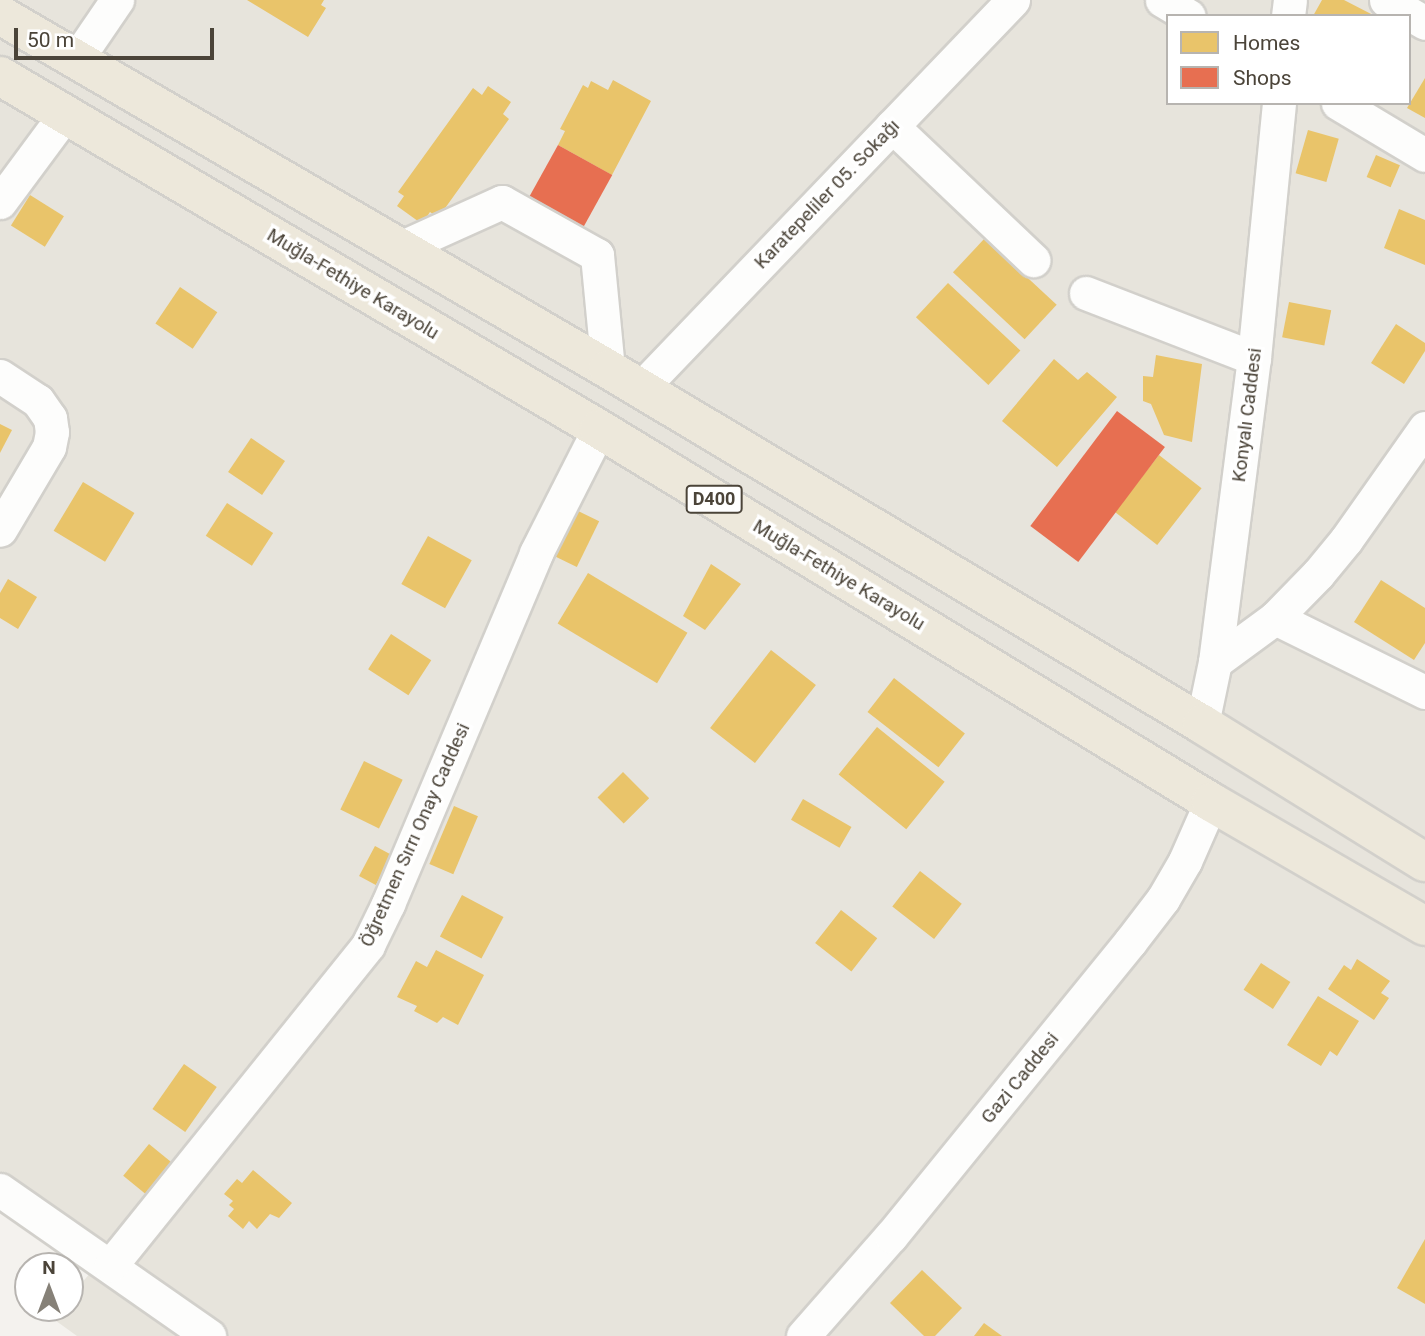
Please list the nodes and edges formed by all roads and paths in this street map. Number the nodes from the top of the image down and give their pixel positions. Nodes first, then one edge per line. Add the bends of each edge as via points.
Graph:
1 (117, 0) edge
2 (1013, 0) edge
3 (1162, 0) edge
4 (1386, 0) edge
5 (1186, 14) edge
6 (1410, 14) edge
7 (0, 15) edge
8 (76, 60) junction
9 (0, 76) edge
10 (1279, 105) edge
11 (1341, 105) edge
12 (65, 114) junction
13 (892, 126) junction
14 (1425, 155) edge
15 (0, 202) edge
16 (400, 248) junction
17 (1033, 260) dead end
18 (1086, 293) dead end
19 (1254, 358) junction
20 (608, 369) junction
21 (0, 376) edge
22 (640, 388) junction
23 (1425, 428) edge
24 (599, 429) junction
25 (0, 530) edge
26 (1275, 618) junction
27 (1215, 662) junction
28 (1425, 692) edge
29 (1202, 724) junction
30 (1211, 802) junction
31 (1425, 862) edge
32 (1425, 926) edge
33 (0, 1190) edge
34 (111, 1265) junction
35 (209, 1336) edge
36 (803, 1336) edge

1 - 8 street
2 - 13 street, Karatepeliler 05. Sokağı
3 - 5 street
4 - 6 street
7 - 8 highway
8 - 16 highway
9 - 12 highway, Muğla-Fethiye Karayolu / D400
10 - 19 street, Konyalı Caddesi
11 - 14 street
12 - 15 street
12 - 24 highway, Muğla-Fethiye Karayolu / D400
13 - 17 street
13 - 22 street, Karatepeliler 05. Sokağı
16 - 20 highway
16 - 20 street via 502,202 597,255
18 - 19 street
19 - 27 street, Konyalı Caddesi
20 - 22 highway
21 - 25 street via 38,401 50,418 52,432 49,447
22 - 29 highway
23 - 26 street via 1346,540
24 - 30 highway, Muğla-Fethiye Karayolu / D400
24 - 34 street, Öğretmen Sırrı Onay Caddesi via 536,553 368,945
26 - 27 street
26 - 28 street
27 - 29 street, Konyalı Caddesi
29 - 31 highway
30 - 32 highway, Muğla-Fethiye Karayolu / D400
30 - 36 street, Gazi Caddesi via 1163,899 891,1236
33 - 34 street
34 - 35 street

